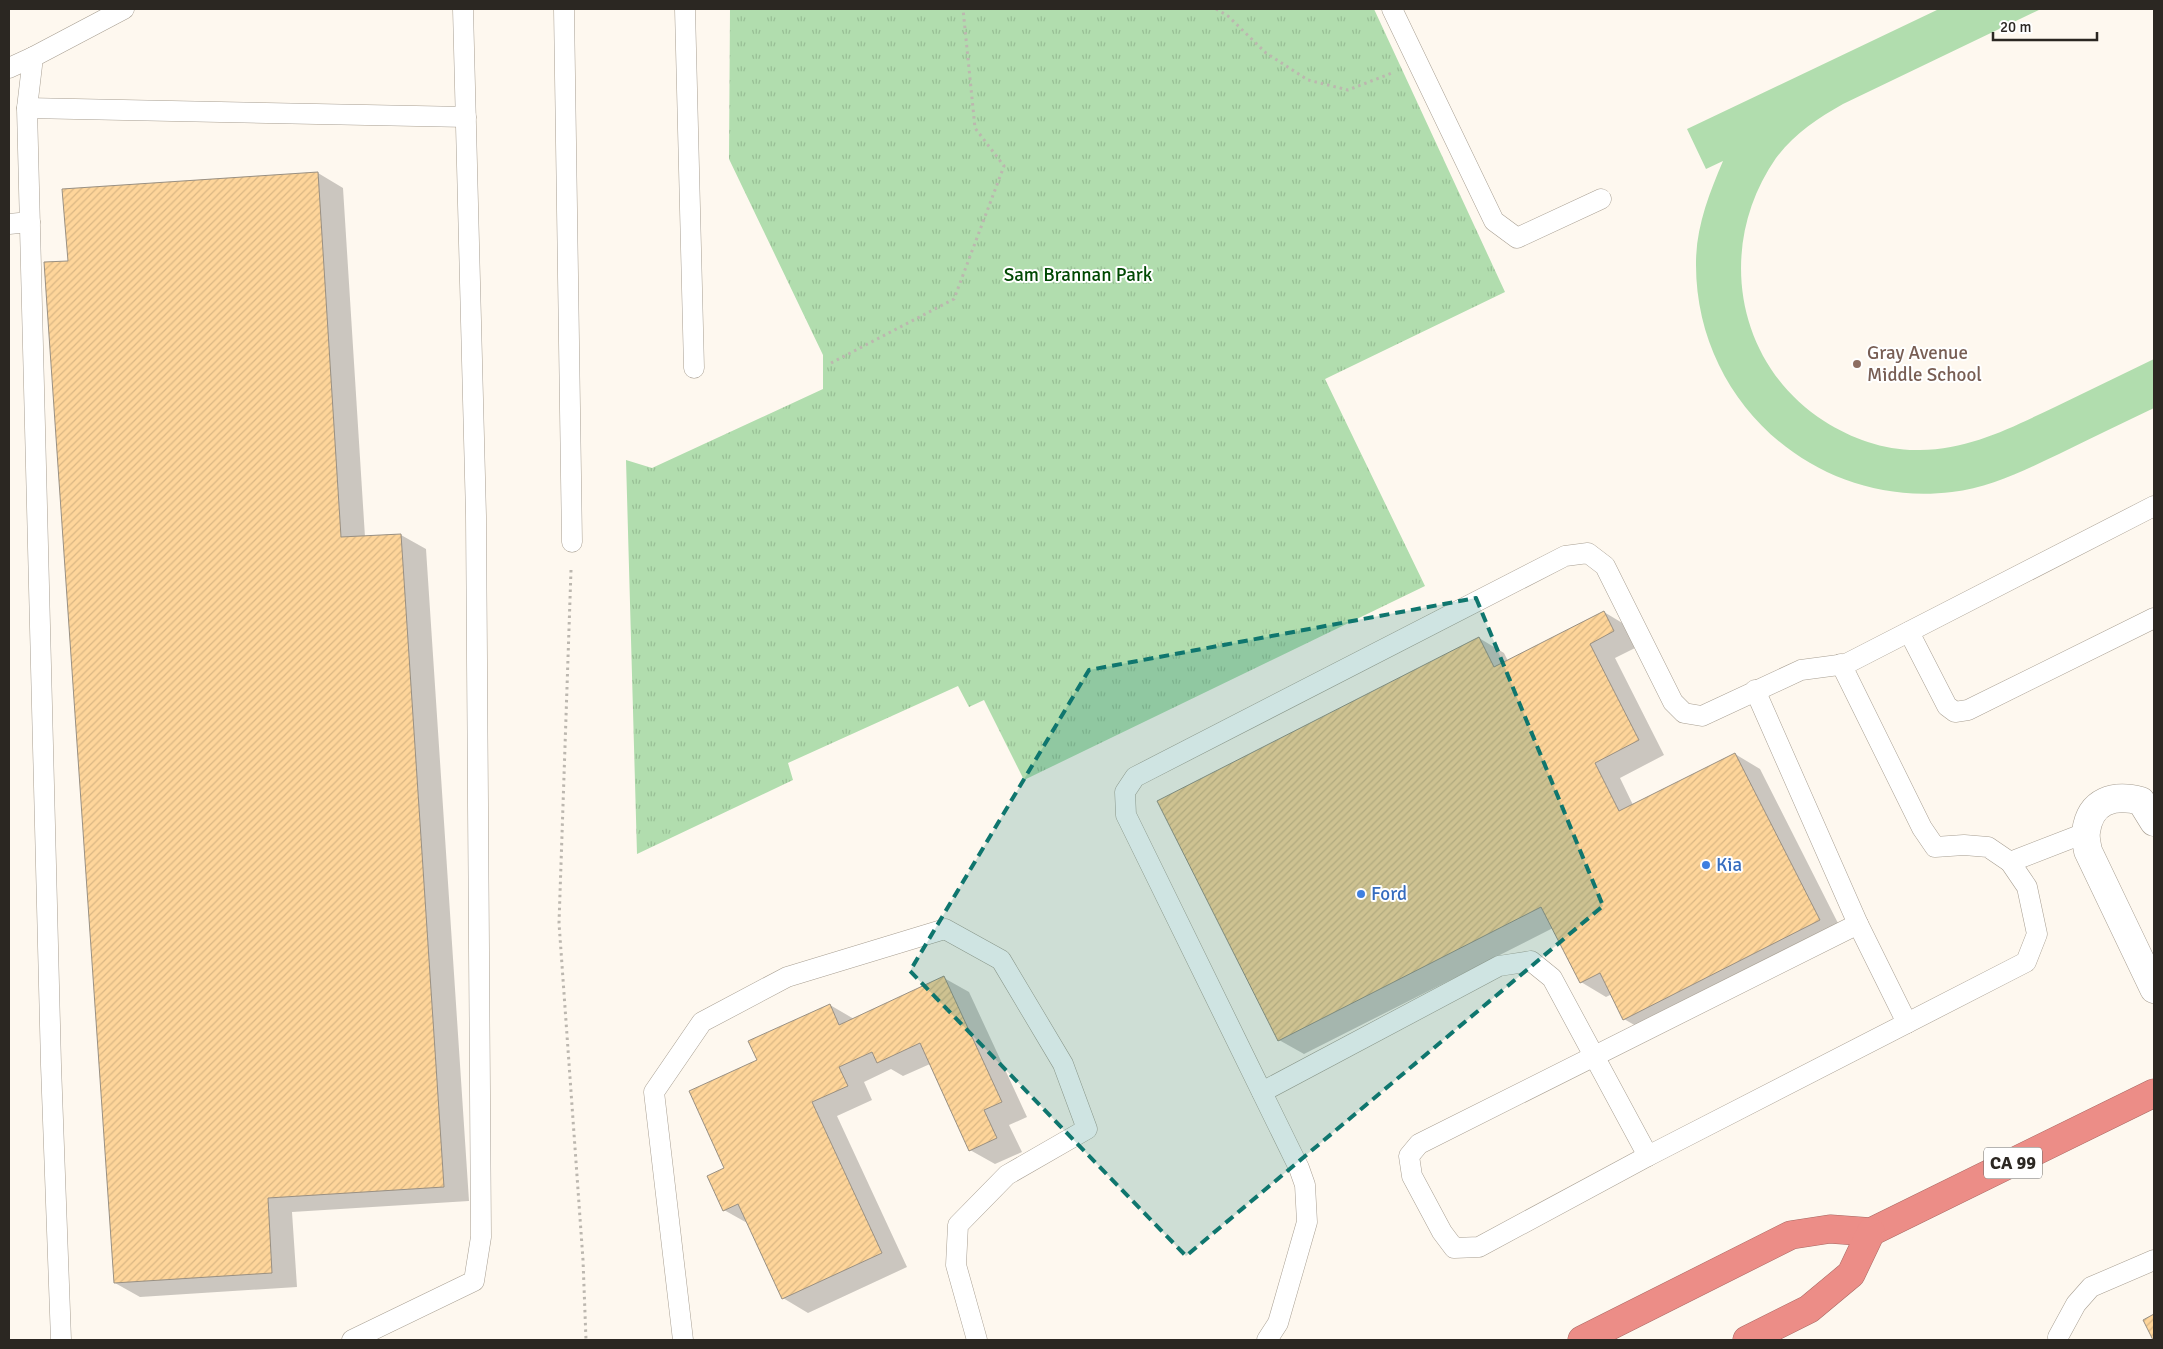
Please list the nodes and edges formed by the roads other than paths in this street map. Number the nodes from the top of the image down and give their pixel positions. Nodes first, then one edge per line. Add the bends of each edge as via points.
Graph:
1 (124, 9) edge
2 (463, 9) edge
3 (564, 9) edge
4 (686, 9) edge
5 (1392, 9) edge
6 (33, 57) junction
7 (9, 68) edge
8 (27, 108) junction
9 (466, 117) junction
10 (1601, 199) dead end
11 (30, 222) junction
12 (9, 224) edge
13 (694, 368) dead end
14 (2154, 506) edge
15 (572, 542) road end
16 (2154, 618) edge
17 (1909, 632) junction
18 (1841, 664) junction
19 (1755, 690) junction
20 (2150, 807) edge
21 (2085, 833) junction
22 (2010, 862) junction
23 (1858, 924) junction
24 (2154, 989) edge
25 (1907, 1024) junction
26 (1594, 1055) junction
27 (1262, 1092) junction
28 (2154, 1093) edge
29 (1648, 1156) junction
30 (1871, 1232) junction
31 (2154, 1260) edge
32 (2058, 1337) dead end
33 (61, 1340) edge
34 (352, 1340) edge
35 (683, 1340) edge
36 (977, 1340) edge
37 (1267, 1340) edge
38 (1582, 1340) edge
39 (1747, 1340) edge

1 - 6 lane
2 - 9 lane
3 - 15 lane
4 - 13 lane
5 - 10 lane via 1494,221 1517,238
6 - 7 lane
6 - 8 lane
8 - 9 lane
8 - 11 lane
9 - 34 lane via 476,516 481,1237 474,1281
11 - 12 lane
11 - 33 lane via 51,1075
14 - 17 lane
16 - 17 lane via 1968,710 1955,712 1947,706
17 - 18 lane
18 - 19 lane via 1801,670
18 - 22 lane via 1922,828 1935,847 1988,847
19 - 23 lane
19 - 27 lane via 1702,716 1684,713 1673,702 1605,566 1588,553 1565,556 1135,777 1125,792 1126,815
20 - 21 street via 2124,797 2104,801 2091,814
21 - 22 lane
21 - 24 street via 2088,851
22 - 25 lane via 2026,887 2037,934 2026,962
23 - 25 lane
23 - 26 lane
25 - 29 lane
26 - 27 lane via 1552,978 1531,960 1499,966
26 - 29 lane
26 - 29 lane via 1419,1144 1409,1156 1412,1176 1454,1248 1479,1247
27 - 37 lane via 1306,1185 1307,1222 1278,1323
28 - 30 highway, CA 99
30 - 38 highway via 1830,1228 1791,1235
30 - 39 highway via 1851,1274 1809,1309
31 - 32 lane via 2091,1287 2076,1304
35 - 36 lane via 654,1092 702,1022 787,977 945,929 1001,960 1063,1064 1087,1130 1007,1175 958,1225 956,1265

